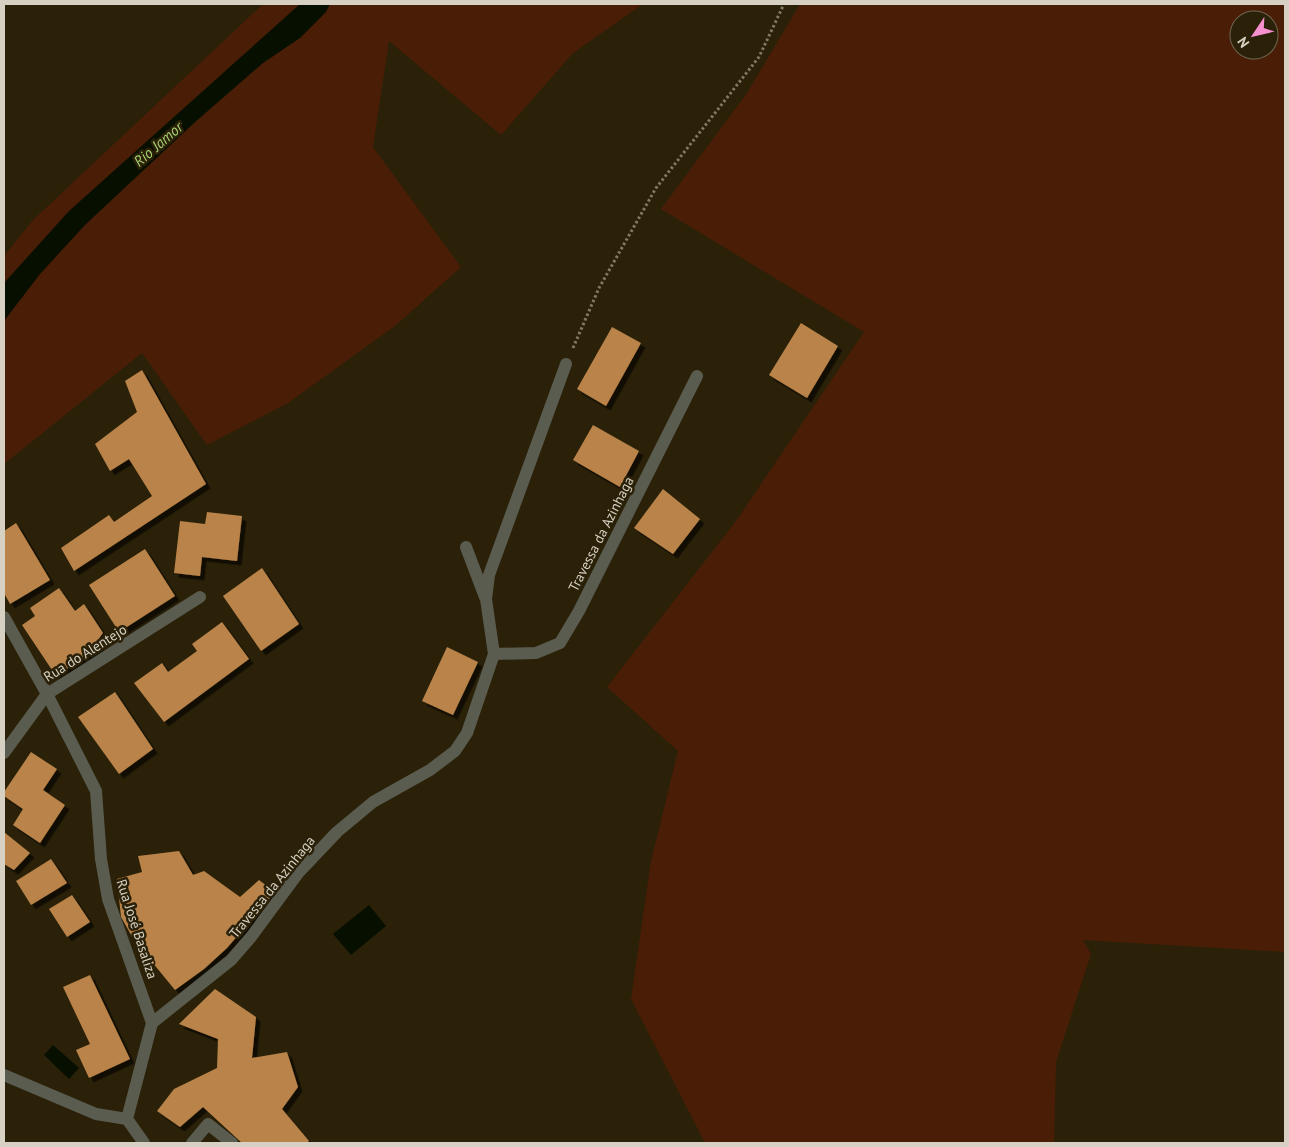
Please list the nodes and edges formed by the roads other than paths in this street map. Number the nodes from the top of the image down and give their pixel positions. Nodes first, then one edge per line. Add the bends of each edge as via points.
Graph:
1 (566, 364) road end
2 (697, 376) dead end
3 (466, 547) dead end
4 (200, 597) dead end
5 (486, 599) junction
6 (4, 617) edge
7 (494, 654) junction
8 (47, 694) junction
9 (4, 753) edge
10 (152, 1022) junction
11 (4, 1075) edge
12 (127, 1120) junction
13 (144, 1143) edge
14 (192, 1143) edge
15 (232, 1143) edge

1 - 5 street, Travessa da Azinhaga via 489,575
2 - 7 street, Travessa da Azinhaga via 560,643 536,652
3 - 5 street, Travessa da Azinhaga
4 - 8 street, Rua do Alentejo
5 - 7 street, Travessa da Azinhaga
6 - 8 street, Rua José Basaliza
7 - 10 street, Travessa da Azinhaga via 467,732 455,751 430,770 373,802 337,832 299,872 231,960
8 - 9 street, Rua do Alentejo
8 - 10 street, Rua José Basaliza via 96,792 108,899
10 - 12 street
11 - 12 street via 96,1114
12 - 13 street
14 - 15 street via 208,1124

